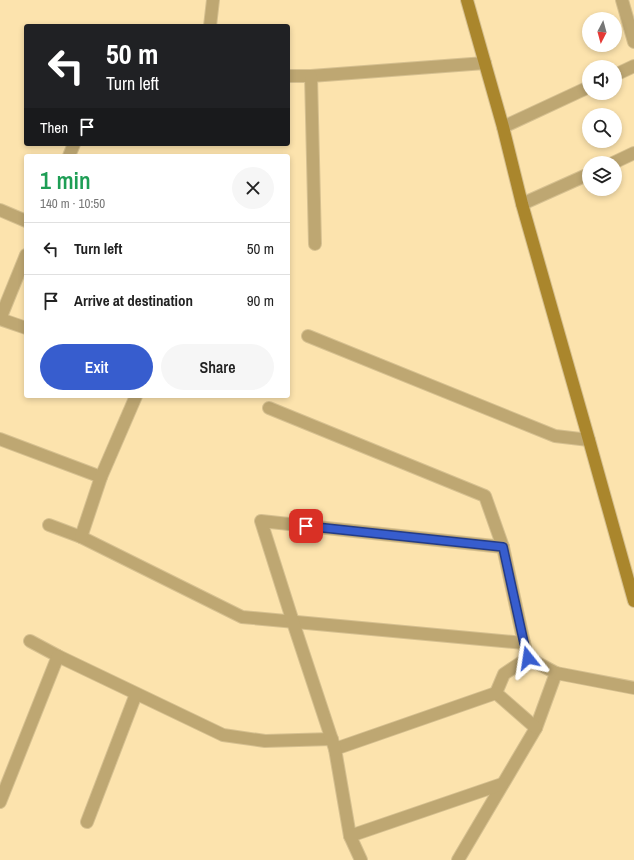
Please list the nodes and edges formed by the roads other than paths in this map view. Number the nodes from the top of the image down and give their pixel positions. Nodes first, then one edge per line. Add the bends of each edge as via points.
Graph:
1 (213, 0) edge
2 (467, 0) edge
3 (627, 6) edge
4 (210, 24) edge
5 (634, 42) edge
6 (485, 63) junction
7 (634, 66) edge
8 (622, 72) edge
9 (290, 76) edge
10 (311, 76) junction
11 (582, 90) edge
12 (503, 128) junction
13 (634, 153) edge
14 (622, 159) edge
15 (582, 177) edge
16 (522, 204) junction
17 (0, 210) edge
18 (24, 220) edge
19 (314, 244) dead end
20 (24, 260) edge
21 (0, 319) edge
22 (24, 327) edge
23 (308, 336) dead end
24 (135, 398) edge
25 (269, 408) dead end
26 (0, 439) edge
27 (589, 440) junction
28 (101, 477) junction
29 (49, 525) dead end
30 (81, 537) junction
31 (503, 547) junction
32 (634, 601) edge
33 (293, 622) junction
34 (30, 641) dead end
35 (524, 643) junction
36 (58, 656) junction
37 (528, 658) junction
38 (556, 673) junction
39 (634, 688) edge
40 (496, 693) junction
41 (136, 694) junction
42 (536, 728) junction
43 (333, 744) junction
44 (502, 784) junction
45 (0, 802) edge
46 (87, 822) dead end
47 (350, 836) junction
48 (361, 860) edge
49 (458, 860) edge

1 - 4 street
2 - 6 main road
3 - 5 street
6 - 10 street
6 - 12 main road
7 - 8 street
9 - 10 street
10 - 19 street
11 - 12 street
12 - 16 main road
13 - 14 street
15 - 16 street
16 - 27 main road
17 - 18 street
20 - 21 street
21 - 22 street
23 - 27 street via 555,436
24 - 28 street
25 - 31 street via 485,496
26 - 28 street
27 - 32 main road
28 - 30 street
29 - 30 street
30 - 33 street via 242,617
31 - 33 street via 261,521
31 - 35 street
33 - 35 street
33 - 43 street
34 - 36 street
35 - 37 street
36 - 41 street
36 - 45 street
37 - 38 street
37 - 40 street via 504,674
38 - 39 street
38 - 42 street
40 - 42 street
40 - 43 street
41 - 43 street via 222,735 265,741
41 - 46 street
42 - 44 street
43 - 47 street
44 - 47 street
44 - 49 street
47 - 48 street

